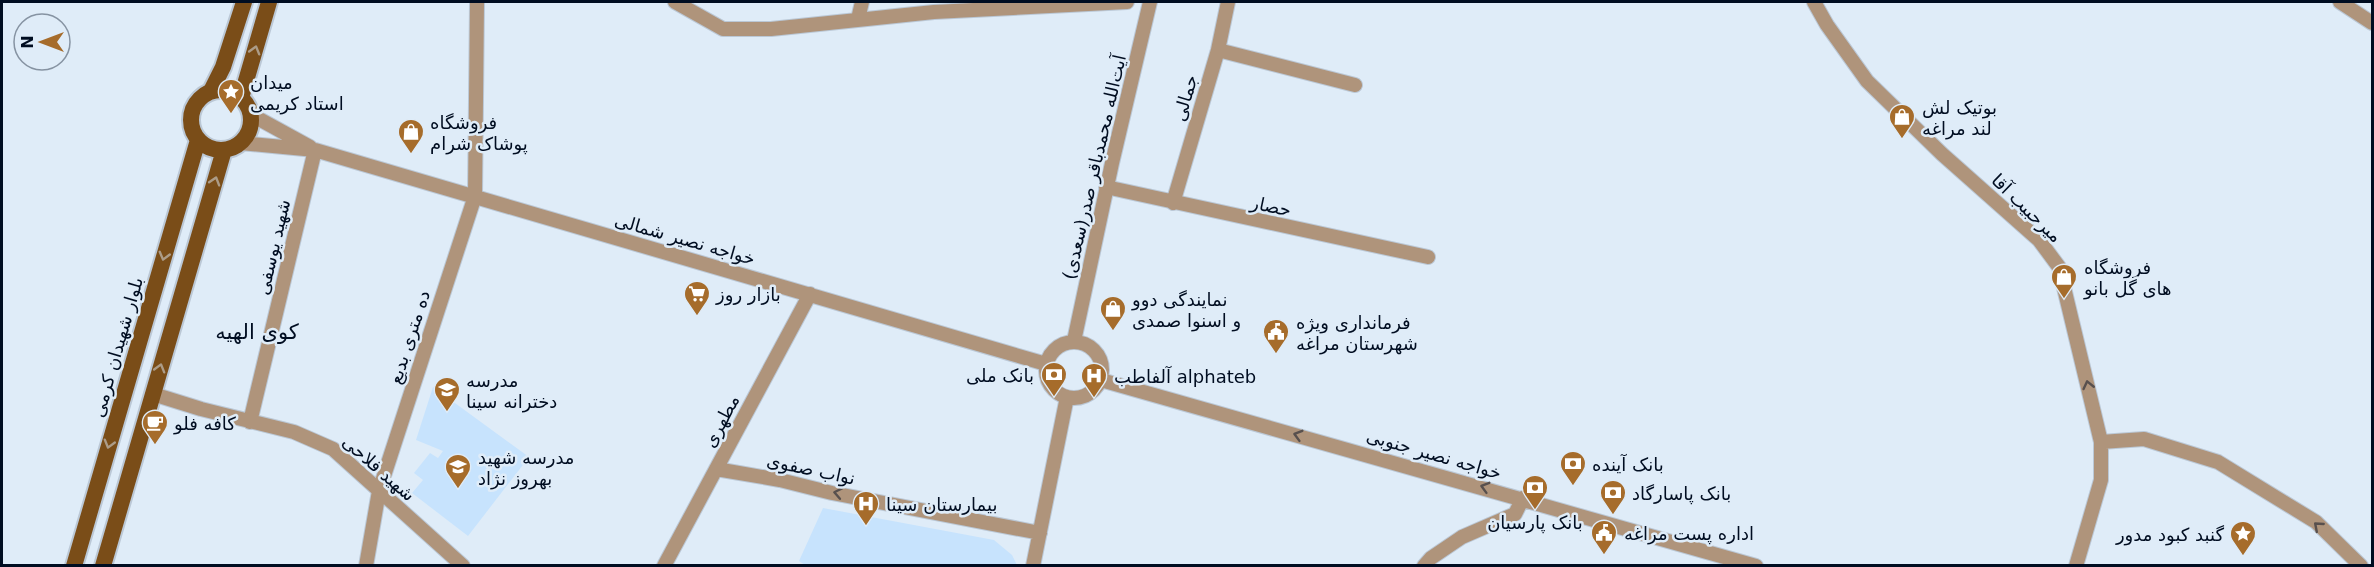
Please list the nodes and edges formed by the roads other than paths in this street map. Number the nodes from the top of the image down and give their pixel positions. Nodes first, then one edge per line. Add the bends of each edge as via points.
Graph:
1 (244, 2) edge
2 (269, 2) edge
3 (477, 2) edge
4 (675, 2) edge
5 (862, 2) edge
6 (1126, 2) edge
7 (1150, 2) edge
8 (1228, 2) edge
9 (1814, 2) edge
10 (2340, 2) edge
11 (858, 19) junction
12 (2373, 22) edge
13 (1218, 50) junction
14 (1354, 85) dead end
15 (211, 91) junction
16 (241, 98) junction
17 (250, 114) junction
18 (198, 140) junction
19 (240, 143) junction
20 (224, 150) junction
21 (315, 150) junction
22 (1106, 188) junction
23 (474, 196) junction
24 (1173, 203) junction
25 (175, 214) junction
26 (202, 222) junction
27 (1428, 257) dead end
28 (810, 294) junction
29 (1074, 341) junction
30 (1046, 364) junction
31 (1101, 380) junction
32 (153, 393) junction
33 (1067, 397) junction
34 (250, 422) junction
35 (2102, 442) junction
36 (716, 469) junction
37 (379, 490) junction
38 (1523, 498) junction
39 (1040, 533) junction
40 (74, 566) edge
41 (103, 566) edge
42 (366, 566) edge
43 (463, 566) edge
44 (664, 566) edge
45 (1033, 566) edge
46 (1424, 566) edge
47 (1756, 566) edge
48 (2076, 566) edge
49 (2361, 566) edge

1 - 15 main road
16 -> 2 main road
3 - 23 street, ده متری بدیع
4 - 11 street via 723,29 771,29
5 - 11 street
6 - 11 street
7 - 22 street, آیت‌الله محمدباقر صدر(سعدی)
8 - 13 street, جمالی
35 -> 9 street, میرحبیب آقا via 2060,267 2039,240 1867,81
10 - 12 street
13 - 14 street
13 - 24 street, جمالی
15 - 16 main road via 227,90
15 - 18 main road via 192,112 193,131
16 - 17 main road
17 - 19 main road via 248,132
17 - 21 street
18 - 20 main road via 207,147
18 - 25 main road, بلوار شهیدان کرمی
19 - 20 main road
19 - 21 street
26 -> 20 main road
21 - 23 street, خواجه نصیر شمالی
21 - 34 street, شهید یوسفی
22 - 24 street, حصار
22 - 29 street, آیت‌الله محمدباقر صدر(سعدی)
23 - 28 street, خواجه نصیر شمالی
23 - 37 street, ده متری بدیع
24 - 27 street, حصار
25 - 26 main road via 184,207 197,209
25 -> 40 main road, بلوار شهیدان کرمی
32 -> 26 main road
28 - 30 street, خواجه نصیر شمالی
28 - 36 street, مطهری
29 - 30 street via 1059,345
29 - 31 street via 1084,343 1099,355
30 - 33 street via 1052,388
31 - 33 street via 1083,397
38 -> 31 street, خواجه نصیر جنوبی
32 - 34 street, شهید فلاحی
32 - 41 main road
33 - 39 street
34 - 37 street, شهید فلاحی via 294,432 333,449
35 - 48 street, میرحبیب آقا via 2101,480
49 -> 35 street via 2316,522 2218,462 2144,439
39 -> 36 street, نواب صفوی
36 - 44 street, مطهری
37 - 42 street, ده متری بدیع
37 - 43 street, شهید فلاحی
38 - 46 street via 1515,514 1462,537
38 - 47 street, خواجه نصیر جنوبی
39 - 45 street

